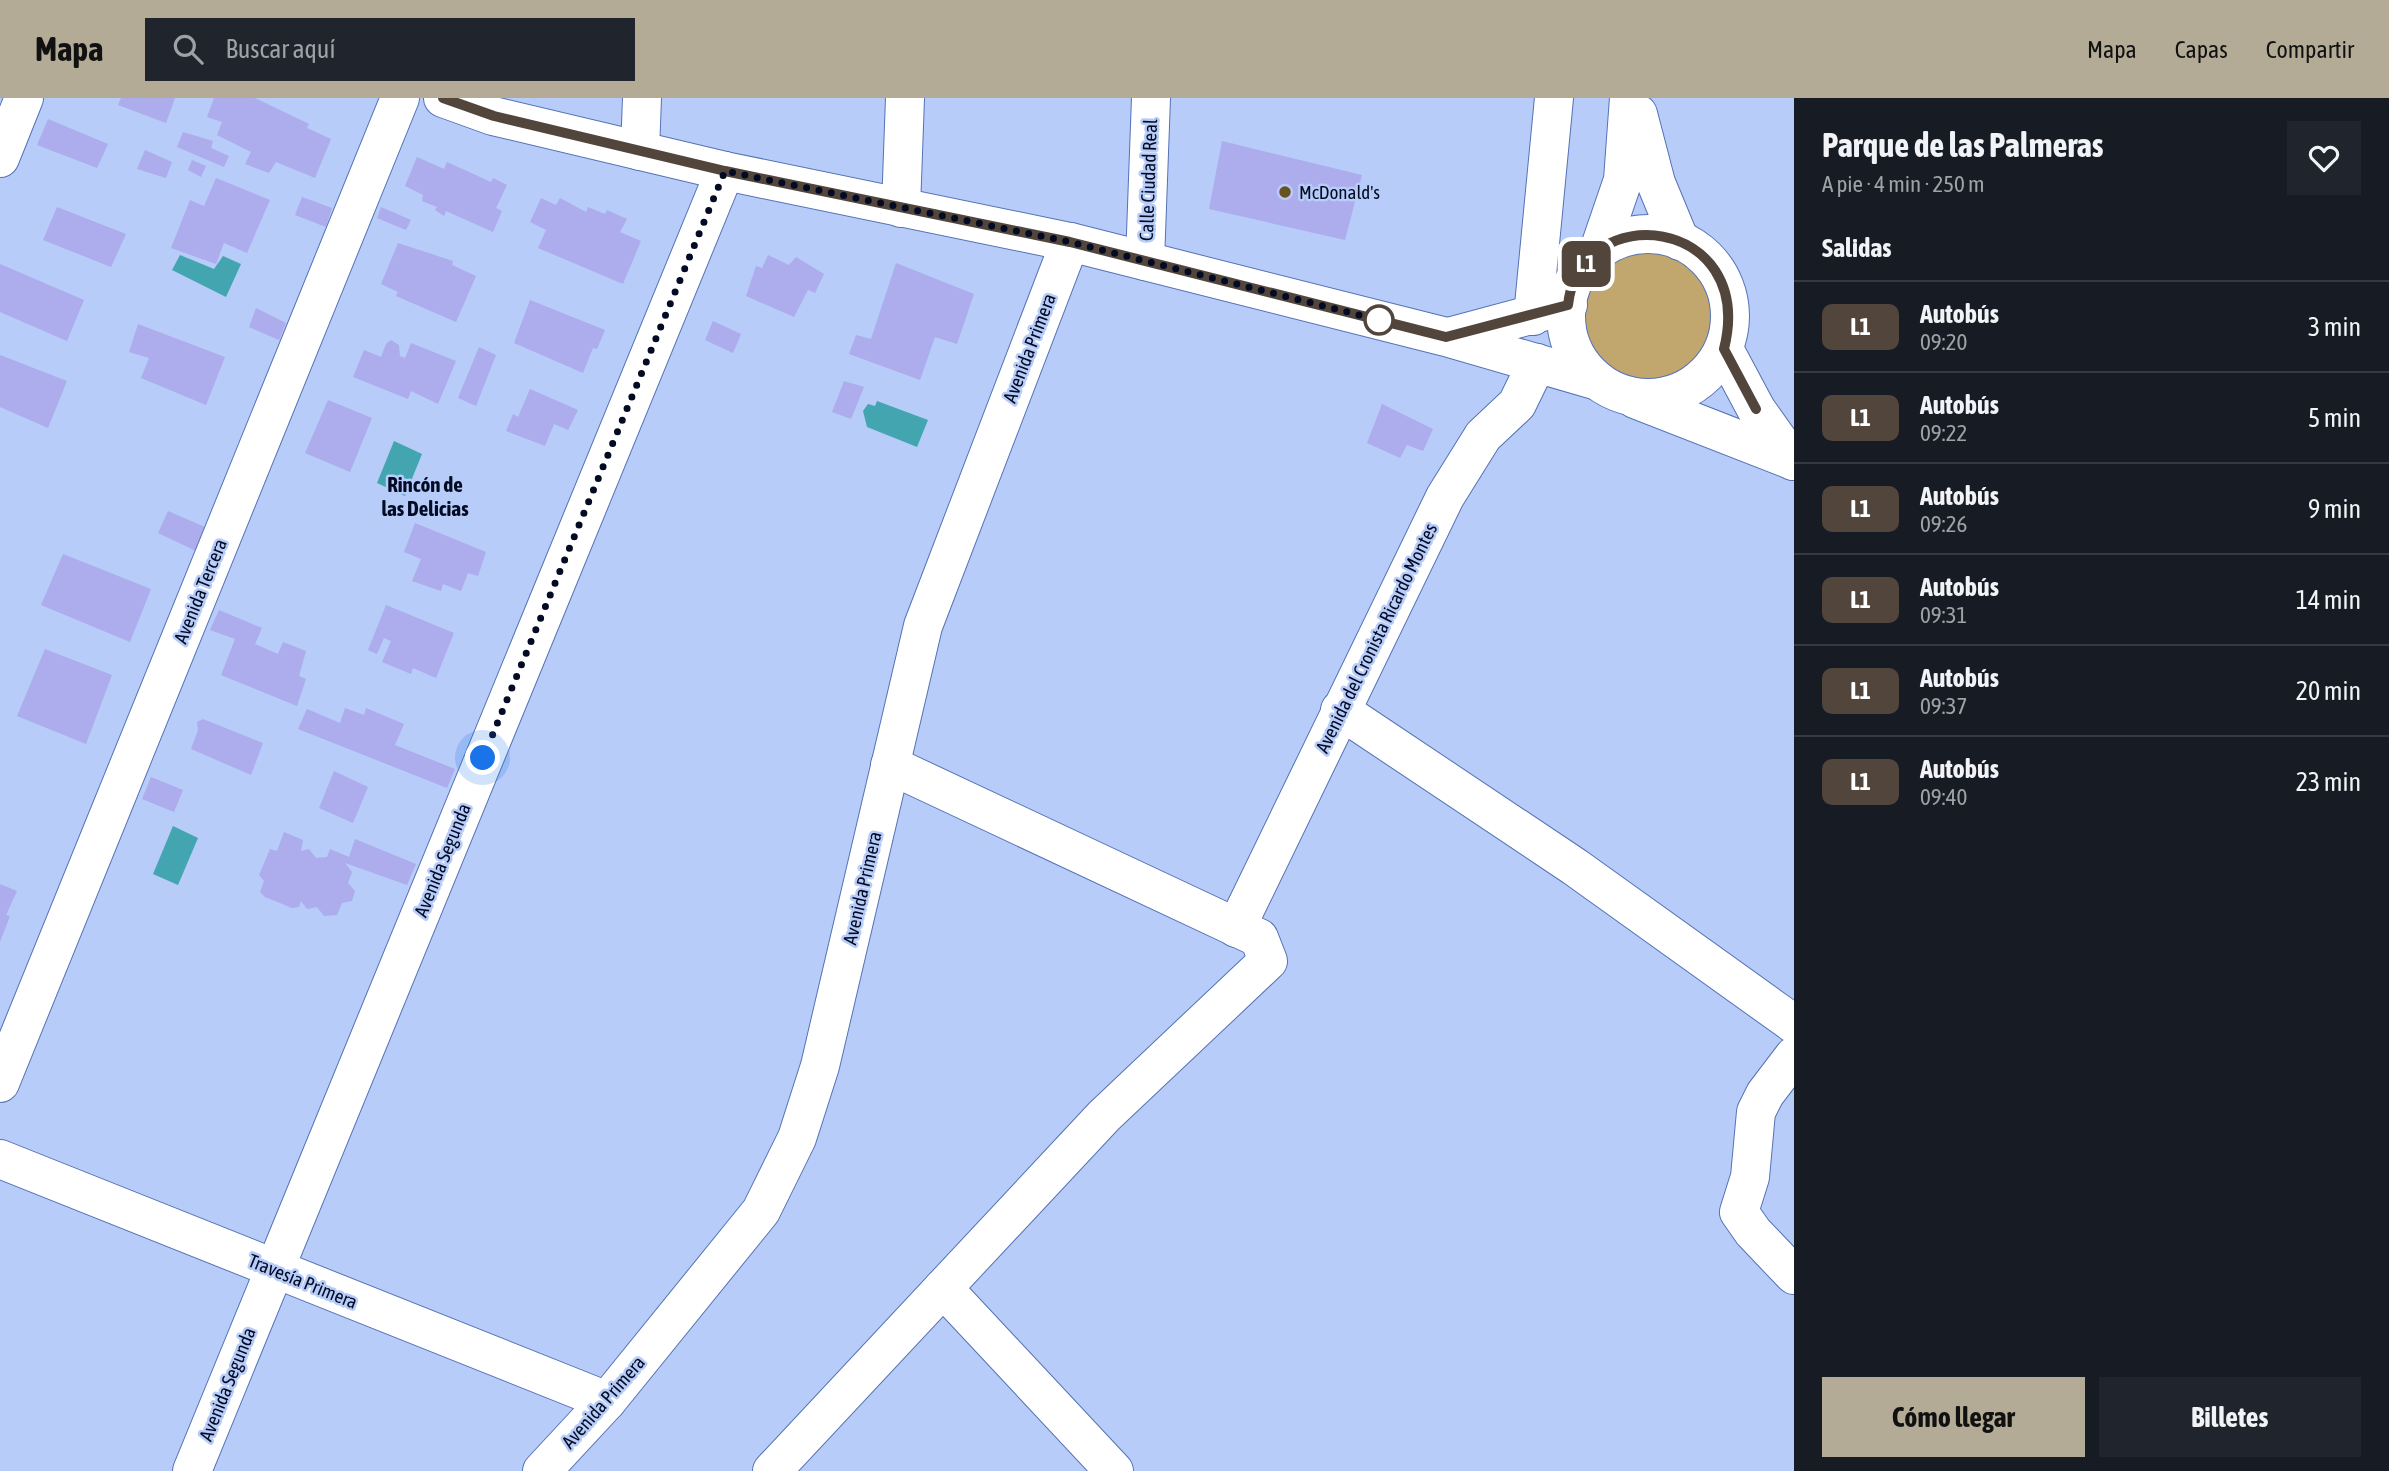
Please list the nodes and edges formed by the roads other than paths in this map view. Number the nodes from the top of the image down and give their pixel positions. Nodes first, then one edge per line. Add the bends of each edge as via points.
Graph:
1 (24, 98) edge
2 (400, 98) edge
3 (443, 98) edge
4 (642, 98) edge
5 (905, 98) edge
6 (1151, 98) edge
7 (1554, 98) edge
8 (1629, 98) edge
9 (1634, 98) edge
10 (640, 151) junction
11 (0, 158) edge
12 (725, 171) junction
13 (901, 208) junction
14 (1681, 241) junction
15 (1070, 242) junction
16 (1599, 250) junction
17 (1145, 261) junction
18 (1550, 310) junction
19 (1446, 337) junction
20 (1724, 349) junction
21 (1537, 363) junction
22 (1607, 387) junction
23 (1793, 461) edge
24 (1340, 710) junction
25 (890, 765) junction
26 (1236, 928) junction
27 (1794, 1024) edge
28 (1794, 1056) edge
29 (0, 1083) edge
30 (0, 1159) edge
31 (274, 1269) junction
32 (1794, 1275) edge
33 (943, 1288) junction
34 (607, 1401) junction
35 (192, 1471) edge
36 (542, 1471) edge
37 (772, 1471) edge
38 (1114, 1471) edge

1 - 11 street
2 - 29 street, Avenida Tercera
3 - 10 street via 494,116
4 - 10 street
5 - 13 street
6 - 17 street, Calle Ciudad Real
7 - 18 street
8 - 16 street via 1623,180
9 - 14 street via 1656,183
10 - 12 street
12 - 13 street
12 - 31 street, Avenida Segunda
13 - 15 street
14 - 16 street via 1638,235
14 - 20 street via 1703,255 1719,274 1729,298 1731,323
15 - 17 street
15 - 25 street, Avenida Primera via 923,626
16 - 18 street
17 - 19 street
18 - 19 street
18 - 22 street via 1566,318 1570,343 1583,366
19 - 21 street
20 - 22 street via 1711,370 1691,387 1667,397 1642,398
20 - 23 street via 1756,409
21 - 22 street
21 - 24 street, Avenida del Cronista Ricardo Montes via 1517,404 1483,436 1445,497
22 - 23 street
24 - 26 street, Avenida del Cronista Ricardo Montes
24 - 27 street via 1575,867
25 - 26 street
25 - 34 street, Avenida Primera via 820,1066 797,1138 761,1211
26 - 33 street via 1259,937 1268,961 1104,1116
28 - 32 street via 1756,1112 1740,1212
30 - 31 street, Travesía Primera
31 - 34 street, Travesía Primera
31 - 35 street, Avenida Segunda
33 - 37 street
33 - 38 street
34 - 36 street, Avenida Primera

